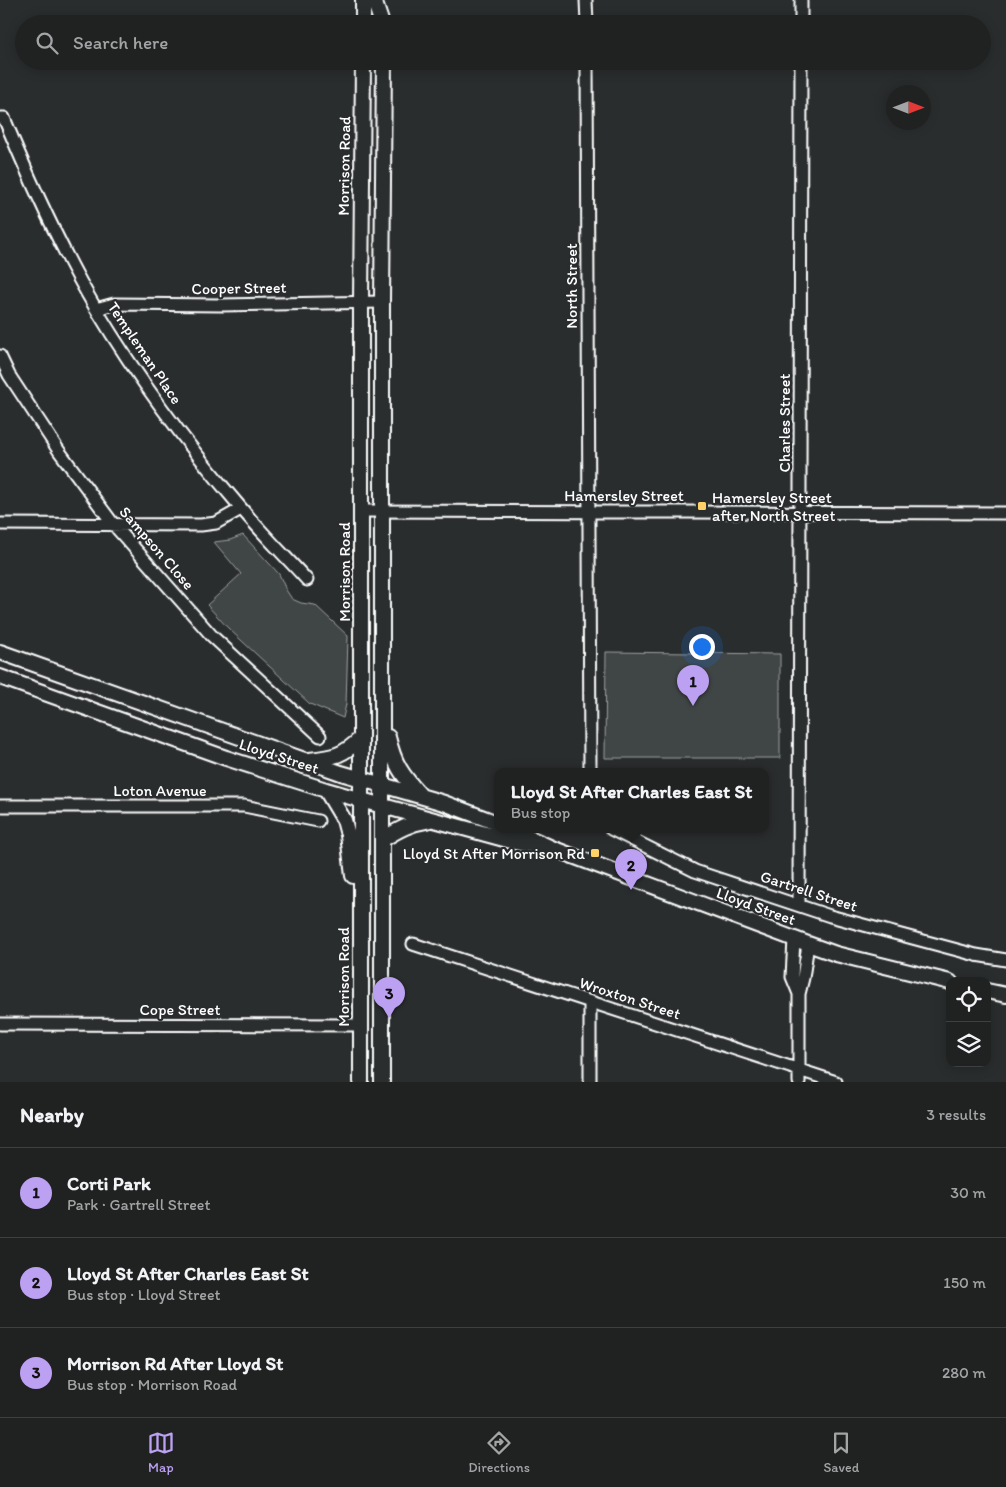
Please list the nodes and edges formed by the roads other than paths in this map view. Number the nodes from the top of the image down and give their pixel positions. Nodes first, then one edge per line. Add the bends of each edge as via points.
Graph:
1 (363, 0) edge
2 (374, 0) edge
3 (385, 0) edge
4 (586, 0) edge
5 (800, 0) edge
6 (363, 15) edge
7 (380, 15) edge
8 (384, 15) edge
9 (586, 15) edge
10 (800, 15) edge
11 (363, 70) edge
12 (384, 70) edge
13 (587, 70) edge
14 (800, 70) edge
15 (1, 114) edge
16 (382, 302) junction
17 (361, 303) junction
18 (96, 309) junction
19 (0, 356) edge
20 (242, 509) junction
21 (361, 511) junction
22 (382, 511) junction
23 (589, 511) junction
24 (800, 512) junction
25 (1006, 513) edge
26 (0, 524) edge
27 (114, 525) junction
28 (307, 580) dead end
29 (0, 652) edge
30 (0, 677) edge
31 (382, 717) junction
32 (320, 736) dead end
33 (361, 738) junction
34 (306, 760) junction
35 (590, 768) edge
36 (362, 779) junction
37 (383, 785) junction
38 (326, 790) junction
39 (420, 795) junction
40 (361, 800) junction
41 (0, 806) edge
42 (383, 806) junction
43 (433, 820) junction
44 (318, 821) dead end
45 (494, 822) edge
46 (519, 833) edge
47 (619, 833) edge
48 (382, 840) junction
49 (554, 849) junction
50 (361, 900) junction
51 (799, 905) junction
52 (794, 939) junction
53 (413, 944) dead end
54 (808, 944) junction
55 (1006, 960) edge
56 (946, 981) edge
57 (991, 992) edge
58 (799, 994) junction
59 (1006, 995) edge
60 (590, 1002) junction
61 (0, 1024) edge
62 (361, 1025) junction
63 (799, 1069) junction
64 (361, 1082) edge
65 (382, 1082) edge
66 (590, 1082) edge
67 (799, 1082) edge
68 (836, 1082) edge

1 - 6 main road
2 - 7 main road
3 - 8 main road
4 - 9 street
5 - 10 street
11 - 17 main road, Morrison Road
12 - 16 main road
13 - 23 street, North Street
14 - 24 street, Charles Street
15 - 18 street, Templeman Place via 34,189
16 - 17 street, Cooper Street
16 - 22 main road
17 - 18 street, Cooper Street via 114,304
17 - 21 main road, Morrison Road
18 - 20 street, Templeman Place via 181,435
19 - 27 street, Sampson Close via 59,451
20 - 27 street via 216,523 201,525
20 - 28 street, Templeman Place
21 - 22 street, Hamersley Street
21 - 33 main road, Morrison Road
22 - 23 street, Hamersley Street
22 - 31 main road
23 - 24 street, Hamersley Street
23 - 35 street
24 - 25 street, Hamersley Street
24 - 51 street, Charles Street
26 - 27 street
27 - 32 street, Sampson Close via 212,636
29 - 34 main road, Lloyd Street
30 - 38 main road, Lloyd Street via 226,758
31 - 37 main road
31 - 39 main road via 396,765
33 - 34 main road via 337,756
33 - 36 main road, Morrison Road
34 - 36 main road, Lloyd Street
36 - 37 main road, Lloyd Street
36 - 40 main road, Morrison Road
37 - 39 main road, Lloyd Street
37 - 42 main road
38 - 40 main road, Lloyd Street
38 - 50 main road via 344,820 353,883
39 - 45 main road, Lloyd Street
40 - 42 main road, Lloyd Street
40 - 50 main road, Morrison Road
41 - 44 street, Loton Avenue via 244,806
42 - 43 main road, Lloyd Street
42 - 48 main road
43 - 48 main road via 414,823
43 - 49 main road, Lloyd Street
46 - 49 main road, Lloyd Street
47 - 51 street, Gartrell Street via 695,870
48 - 65 main road
49 - 52 main road, Lloyd Street
50 - 62 main road, Morrison Road
51 - 55 street, Gartrell Street via 976,955
52 - 54 main road, Lloyd Street
52 - 58 street via 792,977
53 - 60 street, Wroxton Street
54 - 56 main road, Lloyd Street
54 - 58 street
57 - 59 main road
58 - 63 street
60 - 63 street, Wroxton Street
60 - 66 street
61 - 62 street, Cope Street
62 - 64 main road, Morrison Road
63 - 67 street
63 - 68 street, Wroxton Street

